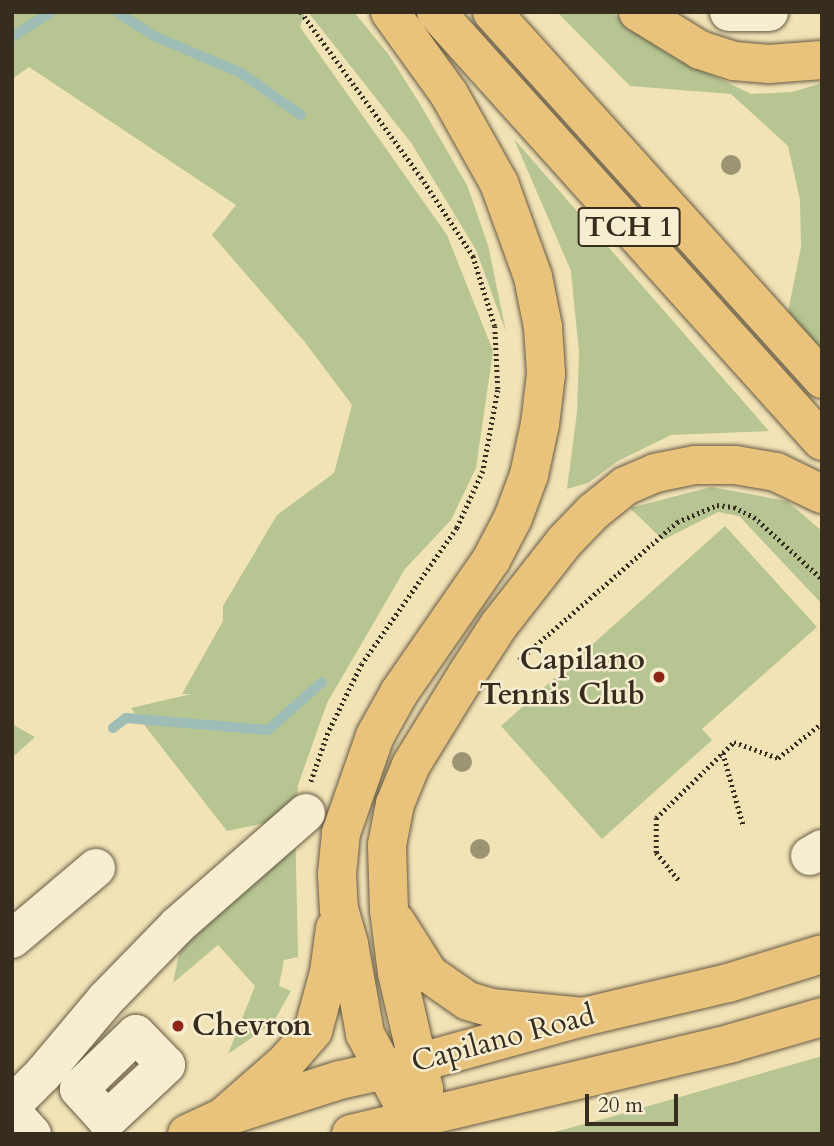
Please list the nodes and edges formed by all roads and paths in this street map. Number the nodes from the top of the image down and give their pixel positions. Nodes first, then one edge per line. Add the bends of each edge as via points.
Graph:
1 (301, 12) edge
2 (390, 12) edge
3 (436, 12) edge
4 (492, 12) edge
5 (638, 12) edge
6 (729, 12) edge
7 (769, 12) edge
8 (822, 60) edge
9 (822, 379) edge
10 (822, 441) edge
11 (822, 494) edge
12 (822, 579) edge
13 (517, 662) dead end
14 (822, 723) edge
15 (723, 753) junction
16 (306, 814) joint
17 (743, 824) dead end
18 (96, 868) dead end
19 (678, 880) dead end
20 (339, 909) junction
21 (389, 910) junction
22 (12, 939) edge
23 (822, 954) edge
24 (583, 1017) junction
25 (822, 1017) edge
26 (401, 1067) junction
27 (12, 1105) edge
28 (12, 1112) edge
29 (222, 1118) junction
30 (418, 1118) junction
31 (32, 1134) edge
32 (187, 1134) edge
33 (351, 1134) edge

1 - 16 path via 473,256 495,326 498,390 483,471 457,528 362,664 328,733 309,788
2 - 20 main road via 449,94 499,183 533,276 546,374 529,475 513,518 491,560 399,693 375,736 341,833
3 - 10 main road, TCH 1
4 - 9 main road, TCH 1
5 - 8 main road via 700,50 734,61
6 - 7 street
11 - 21 main road via 776,472 735,464 695,465 655,473 625,486 593,512 499,625 411,765 395,804 387,845
12 - 13 path via 754,517 717,505 677,522
14 - 15 path via 778,758 734,742
15 - 17 path
15 - 19 path via 656,818 656,853
16 - 27 street via 160,943
18 - 22 street
20 - 26 main road via 365,1034
20 - 29 main road via 330,972 313,1031 286,1062
21 - 24 main road via 429,974 468,1001 492,1008
21 - 26 main road
23 - 24 main road, Capilano Road via 728,983
24 - 26 main road, Capilano Road
25 - 30 main road, Capilano Road
26 - 29 main road, Capilano Road via 327,1083
26 - 30 main road via 399,1096
28 - 31 street
29 - 32 main road, Capilano Road
30 - 33 main road, Capilano Road

